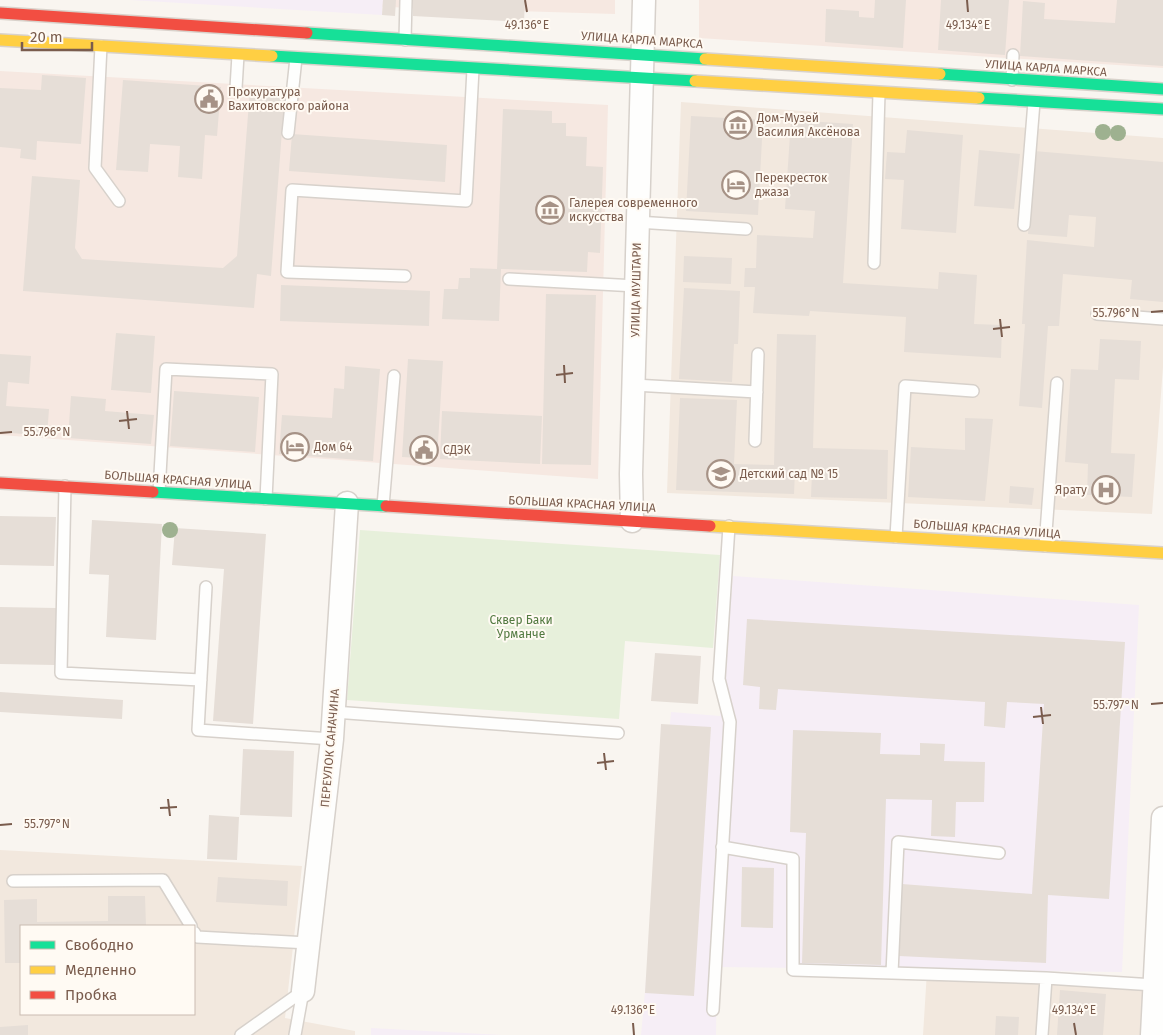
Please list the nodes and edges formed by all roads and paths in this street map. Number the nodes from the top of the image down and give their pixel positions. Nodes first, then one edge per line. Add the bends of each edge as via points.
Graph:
1 (406, 0) edge
2 (644, 0) edge
3 (0, 13) edge
4 (0, 40) edge
5 (405, 40) junction
6 (101, 46) junction
7 (643, 54) junction
8 (1013, 54) dead end
9 (238, 55) junction
10 (296, 58) junction
11 (473, 69) junction
12 (642, 80) junction
13 (1012, 80) junction
14 (236, 88) dead end
15 (1163, 89) edge
16 (879, 93) junction
17 (1034, 102) junction
18 (1163, 110) edge
19 (288, 134) dead end
20 (119, 201) dead end
21 (637, 222) junction
22 (1024, 226) dead end
23 (746, 229) dead end
24 (874, 263) dead end
25 (405, 276) dead end
26 (509, 279) dead end
27 (636, 286) junction
28 (1097, 314) dead end
29 (1163, 319) edge
30 (758, 354) dead end
31 (394, 376) dead end
32 (1057, 383) dead end
33 (634, 385) junction
34 (973, 391) dead end
35 (757, 392) junction
36 (755, 441) dead end
37 (0, 483) edge
38 (65, 486) junction
39 (159, 492) junction
40 (266, 499) junction
41 (347, 504) junction
42 (383, 506) junction
43 (632, 520) junction
44 (729, 526) junction
45 (896, 537) junction
46 (1045, 546) junction
47 (1163, 553) edge
48 (206, 587) dead end
49 (201, 680) junction
50 (334, 712) junction
51 (618, 733) dead end
52 (332, 739) junction
53 (1163, 818) edge
54 (722, 846) junction
55 (999, 853) dead end
56 (13, 881) dead end
57 (1161, 903) edge
58 (190, 925) edge
59 (195, 934) edge
60 (308, 942) junction
61 (892, 973) junction
62 (1046, 978) junction
63 (303, 991) junction
64 (1157, 999) edge
65 (713, 1010) dead end
66 (241, 1035) edge
67 (295, 1035) edge
68 (1042, 1035) edge
69 (1152, 1035) edge

1 - 5 lane
2 - 7 street, УЛИЦА МУШТАРИ
3 - 5 main road, УЛИЦА КАРЛА МАРКСА
4 - 6 main road
5 - 7 main road, УЛИЦА КАРЛА МАРКСА
6 - 9 main road
6 - 20 lane via 95,168
7 - 12 street, УЛИЦА МУШТАРИ
7 - 13 main road, УЛИЦА КАРЛА МАРКСА
8 - 13 lane
9 - 10 main road
9 - 14 lane
10 - 11 main road
10 - 19 lane
11 - 12 main road
11 - 25 lane via 466,205 292,190 287,272
12 - 16 main road
12 - 21 street, УЛИЦА МУШТАРИ
13 - 15 main road, УЛИЦА КАРЛА МАРКСА
16 - 17 main road
16 - 24 lane
17 - 18 main road
17 - 22 lane
21 - 23 lane
21 - 27 street, УЛИЦА МУШТАРИ
26 - 27 lane
27 - 33 street, УЛИЦА МУШТАРИ
28 - 29 lane
30 - 35 lane
31 - 42 lane
32 - 46 lane
33 - 35 lane
33 - 43 street, УЛИЦА МУШТАРИ
34 - 45 lane via 905,386
35 - 36 lane
37 - 38 main road, БОЛЬШАЯ КРАСНАЯ УЛИЦА
38 - 39 main road, БОЛЬШАЯ КРАСНАЯ УЛИЦА
38 - 49 lane via 62,673
39 - 40 main road, БОЛЬШАЯ КРАСНАЯ УЛИЦА
39 - 40 lane via 166,369 272,374
40 - 41 main road, БОЛЬШАЯ КРАСНАЯ УЛИЦА
41 - 42 main road, БОЛЬШАЯ КРАСНАЯ УЛИЦА
41 - 50 street, ПЕРЕУЛОК САНАЧИНА
42 - 43 main road, БОЛЬШАЯ КРАСНАЯ УЛИЦА
43 - 44 main road, БОЛЬШАЯ КРАСНАЯ УЛИЦА
44 - 45 main road, БОЛЬШАЯ КРАСНАЯ УЛИЦА
44 - 54 lane via 719,679 730,722
45 - 46 main road, БОЛЬШАЯ КРАСНАЯ УЛИЦА
46 - 47 main road, БОЛЬШАЯ КРАСНАЯ УЛИЦА
48 - 49 lane
49 - 52 lane via 198,730
50 - 51 lane
50 - 52 street, ПЕРЕУЛОК САНАЧИНА
52 - 60 street, ПЕРЕУЛОК САНАЧИНА
53 - 57 street
54 - 61 lane via 793,859 793,970
54 - 65 lane
55 - 61 lane via 898,842
56 - 58 lane via 163,880
57 - 64 street
59 - 60 lane via 197,937
60 - 63 street, ПЕРЕУЛОК САНАЧИНА
61 - 62 lane
62 - 64 lane
62 - 68 lane
63 - 66 lane
63 - 67 lane
64 - 69 street

